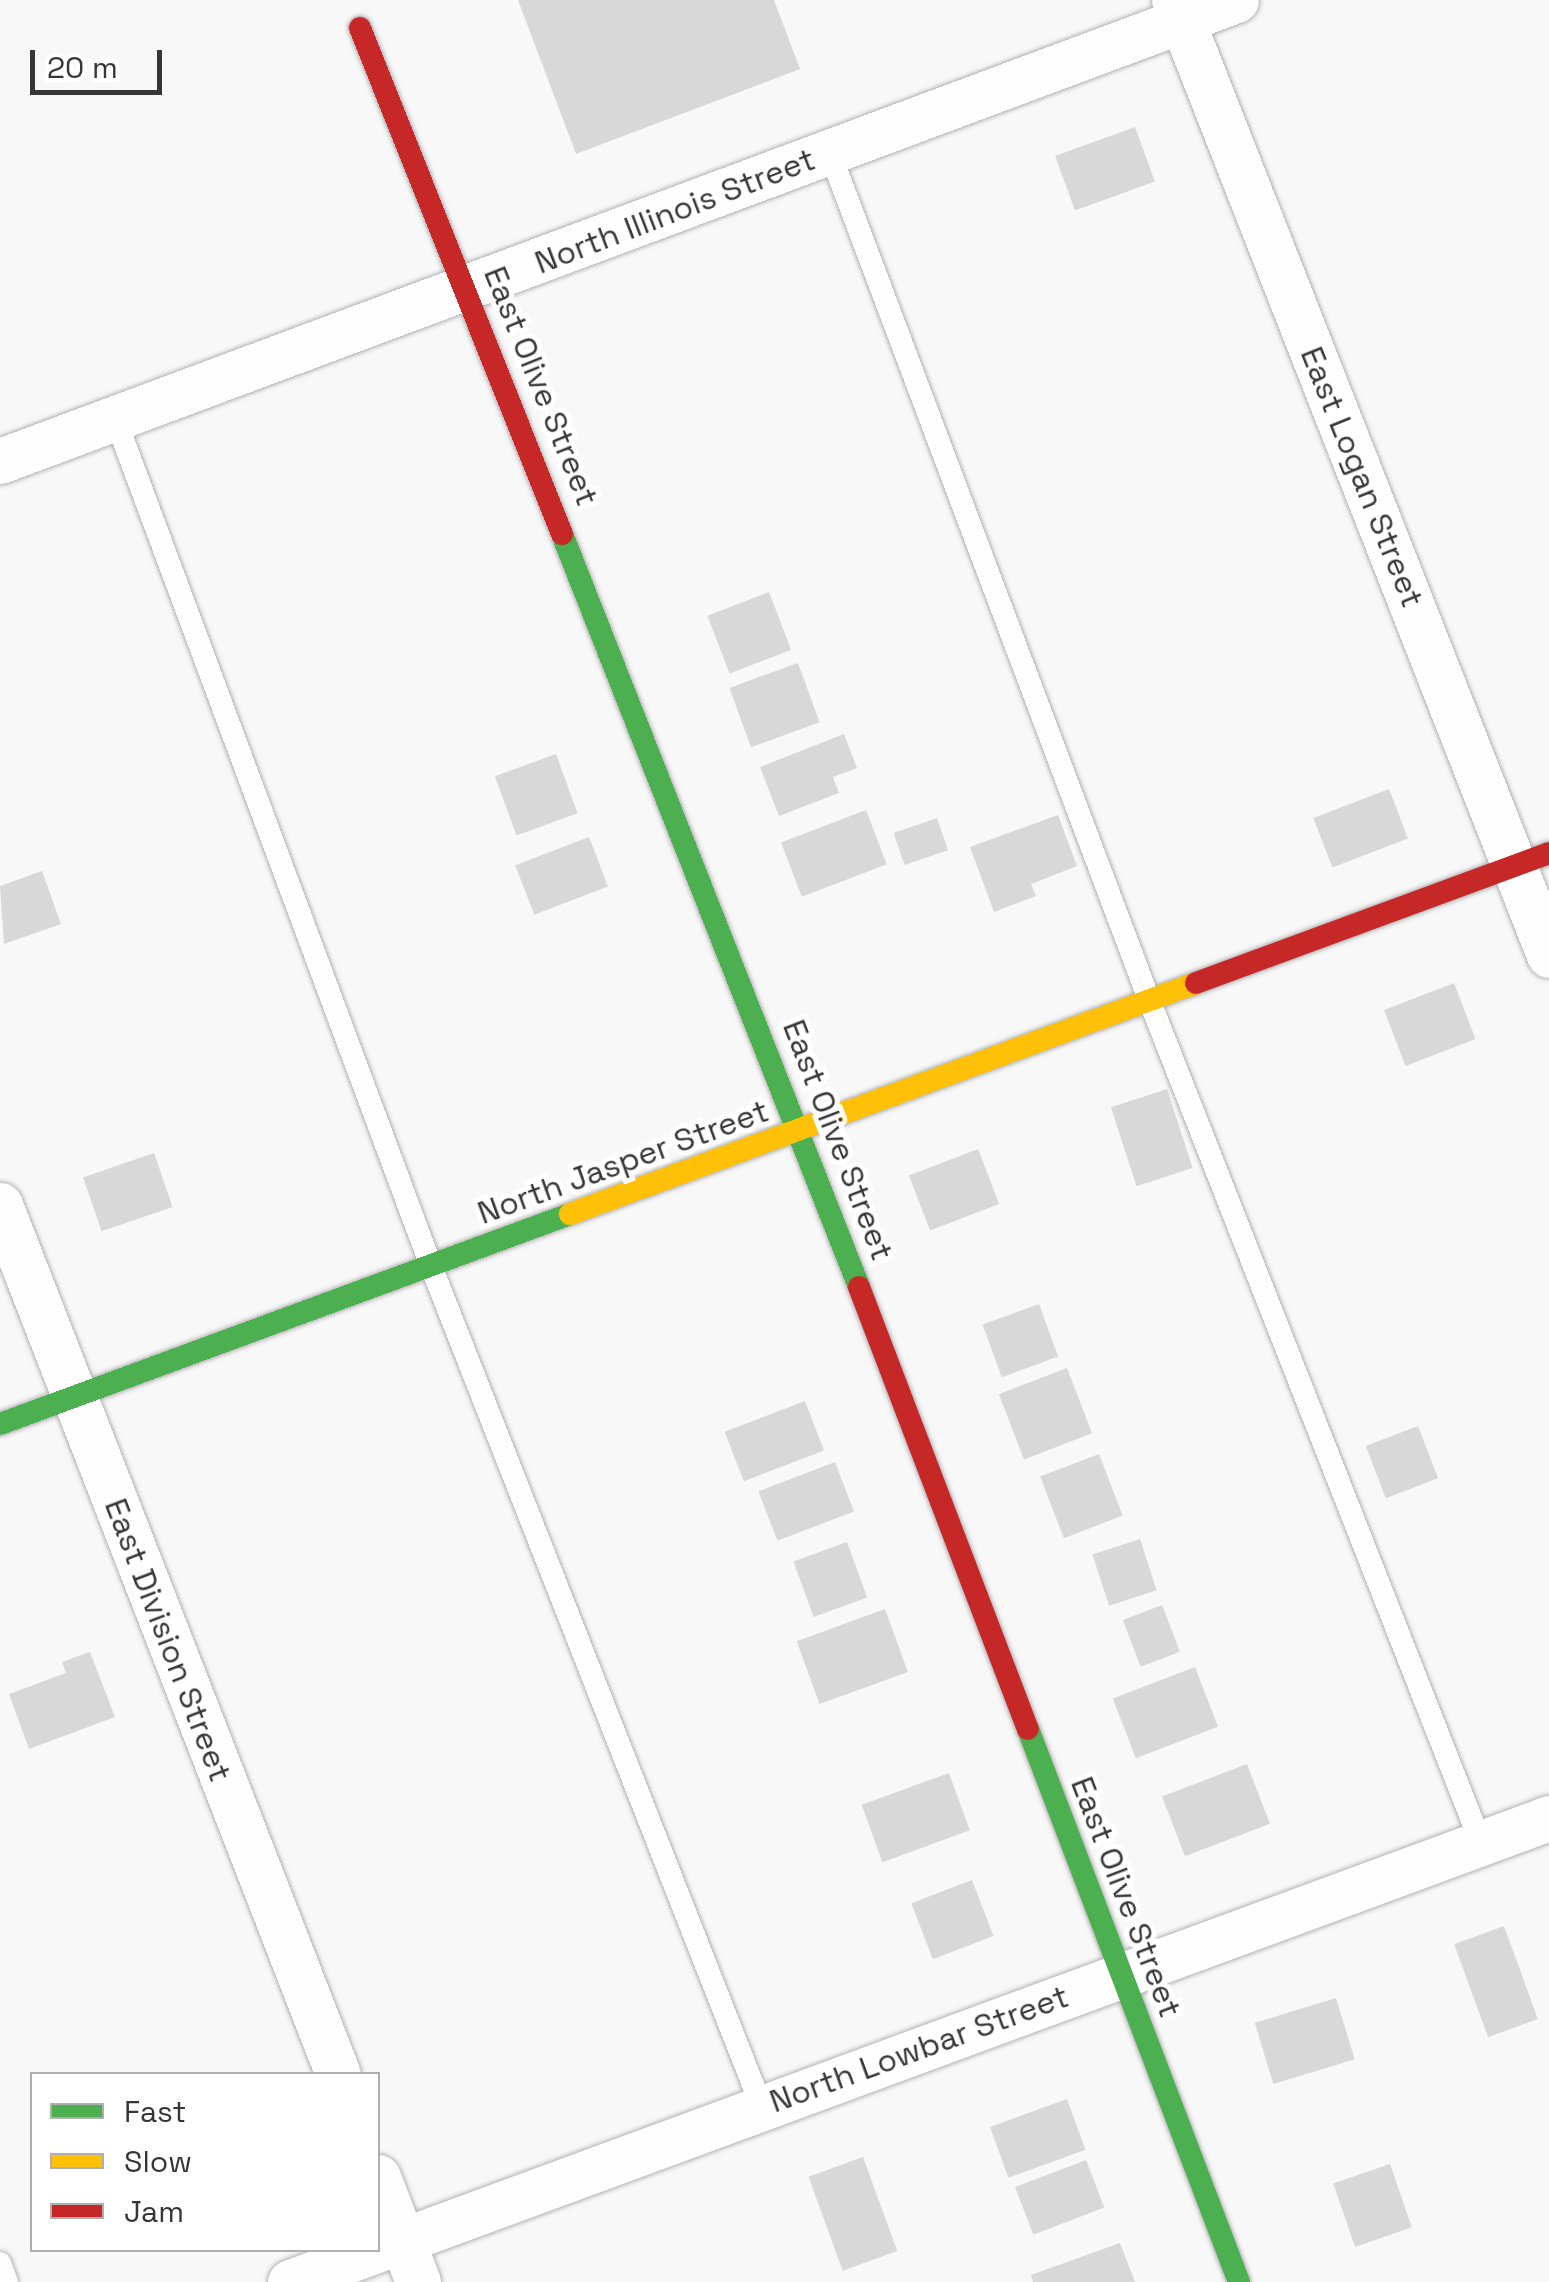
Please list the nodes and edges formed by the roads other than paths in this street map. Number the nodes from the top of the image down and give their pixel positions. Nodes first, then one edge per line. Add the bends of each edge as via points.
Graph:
1 (1236, 0) edge
2 (1177, 10) edge
3 (360, 28) dead end
4 (830, 152) junction
5 (468, 289) junction
6 (115, 418) junction
7 (0, 461) edge
8 (1532, 859) edge
9 (1549, 955) edge
10 (1150, 1002) junction
11 (800, 1132) junction
12 (0, 1205) edge
13 (431, 1266) junction
14 (74, 1396) junction
15 (0, 1424) edge
16 (1549, 1818) edge
17 (1481, 1843) junction
18 (1122, 1977) junction
19 (337, 2072) edge
20 (761, 2104) junction
21 (380, 2182) edge
22 (410, 2261) edge
23 (0, 2263) edge
24 (7, 2282) edge
25 (290, 2282) edge
26 (1238, 2282) edge

1 - 2 street, North Illinois Street
2 - 4 street, North Illinois Street
2 - 8 street, East Logan Street
3 - 5 street, East Olive Street
4 - 5 street, North Illinois Street
4 - 10 lane
5 - 6 street, North Illinois Street
5 - 11 street, East Olive Street
6 - 7 street, North Illinois Street
6 - 13 lane
8 - 9 street, East Logan Street
8 - 10 street, North Jasper Street
10 - 11 street, North Jasper Street
10 - 17 lane
11 - 13 street, North Jasper Street
11 - 18 street, East Olive Street
12 - 14 street, East Division Street
13 - 14 street, North Jasper Street
13 - 20 lane
14 - 15 street, North Jasper Street
14 - 19 street, East Division Street
16 - 17 street, North Lowbar Street
17 - 18 street, North Lowbar Street
18 - 20 street, North Lowbar Street
18 - 26 street, East Olive Street
20 - 22 street, North Lowbar Street
21 - 22 street
22 - 25 street, North Lowbar Street
23 - 24 lane

